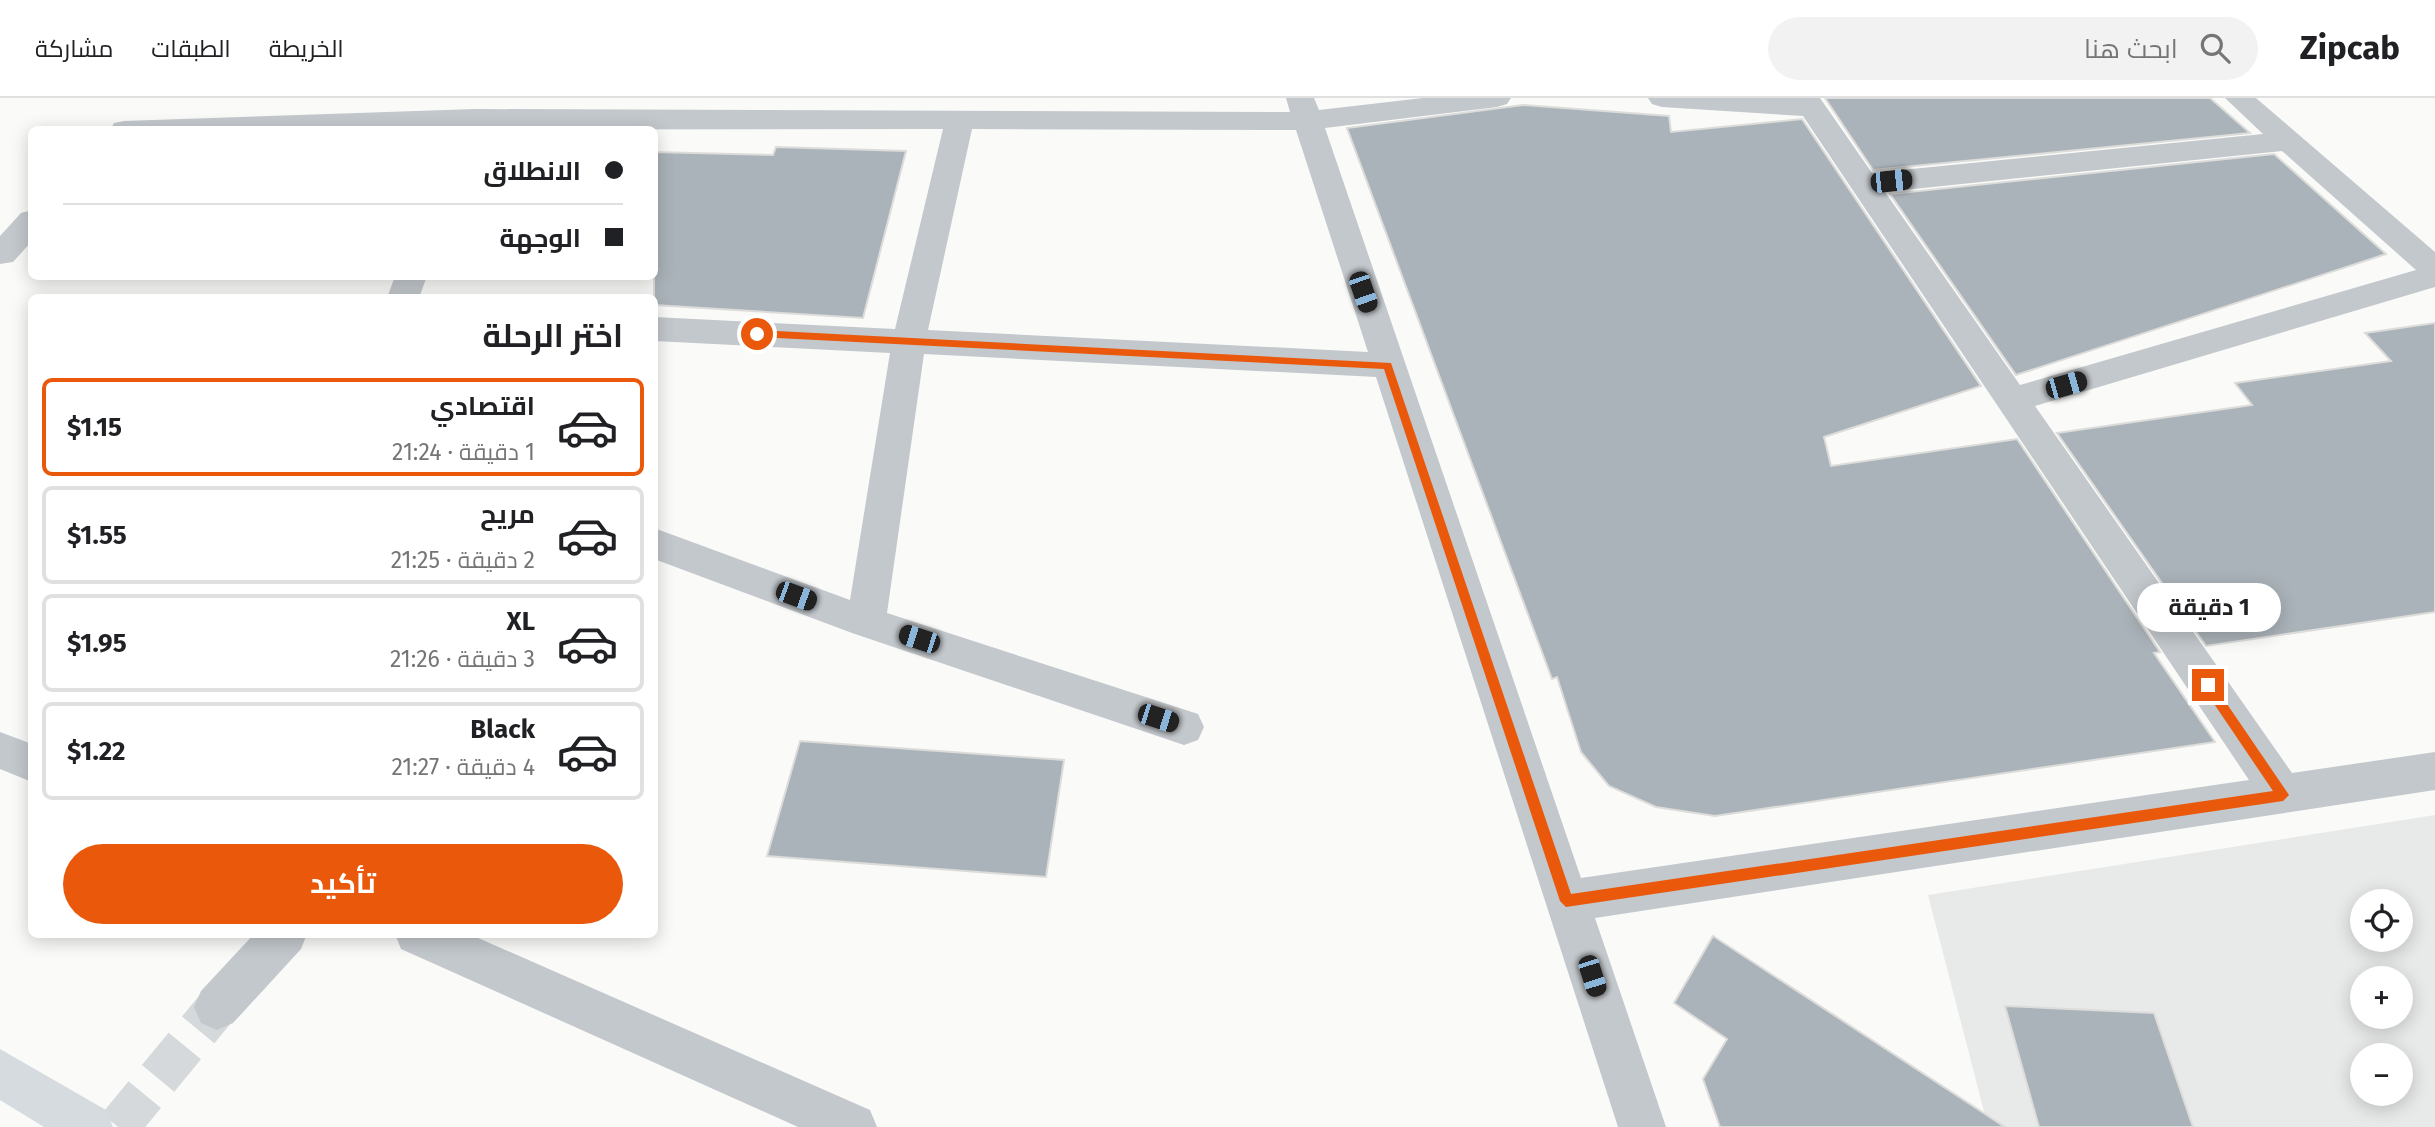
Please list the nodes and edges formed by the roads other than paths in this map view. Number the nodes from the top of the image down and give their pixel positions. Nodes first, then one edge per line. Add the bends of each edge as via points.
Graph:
1 (138, 98) edge
2 (1497, 98) edge
3 (1662, 98) edge
4 (2239, 98) edge
5 (1808, 103) edge
6 (1303, 110) edge
7 (476, 115) edge
8 (960, 119) junction
9 (114, 126) edge
10 (218, 126) edge
11 (2288, 141) junction
12 (1864, 184) junction
13 (28, 225) edge
14 (2, 254) dead end
15 (2435, 269) edge
16 (2435, 276) edge
17 (658, 329) edge
18 (909, 340) junction
19 (1388, 365) junction
20 (2013, 400) junction
21 (658, 544) edge
22 (866, 622) junction
23 (1184, 727) dead end
24 (0, 750) edge
25 (28, 762) edge
26 (2435, 771) edge
27 (2283, 795) junction
28 (1566, 901) junction
29 (281, 938) edge
30 (426, 938) edge
31 (217, 1007) tunnel mouth
32 (0, 1073) edge
33 (89, 1127) edge
34 (853, 1127) edge
35 (1642, 1127) edge

1 - 9 street
2 - 6 street
3 - 5 street
4 - 11 street
5 - 12 street
6 - 8 street
6 - 19 street
7 - 8 street
7 - 10 street
8 - 18 street
11 - 12 street
11 - 15 street
12 - 20 street
13 - 14 street
16 - 20 street
17 - 18 street
18 - 19 street
18 - 22 street
19 - 28 street
20 - 27 street
21 - 22 street
22 - 23 street
24 - 25 street
26 - 27 street
27 - 28 street
28 - 35 street
29 - 31 street
30 - 34 street
32 - 33 highway

